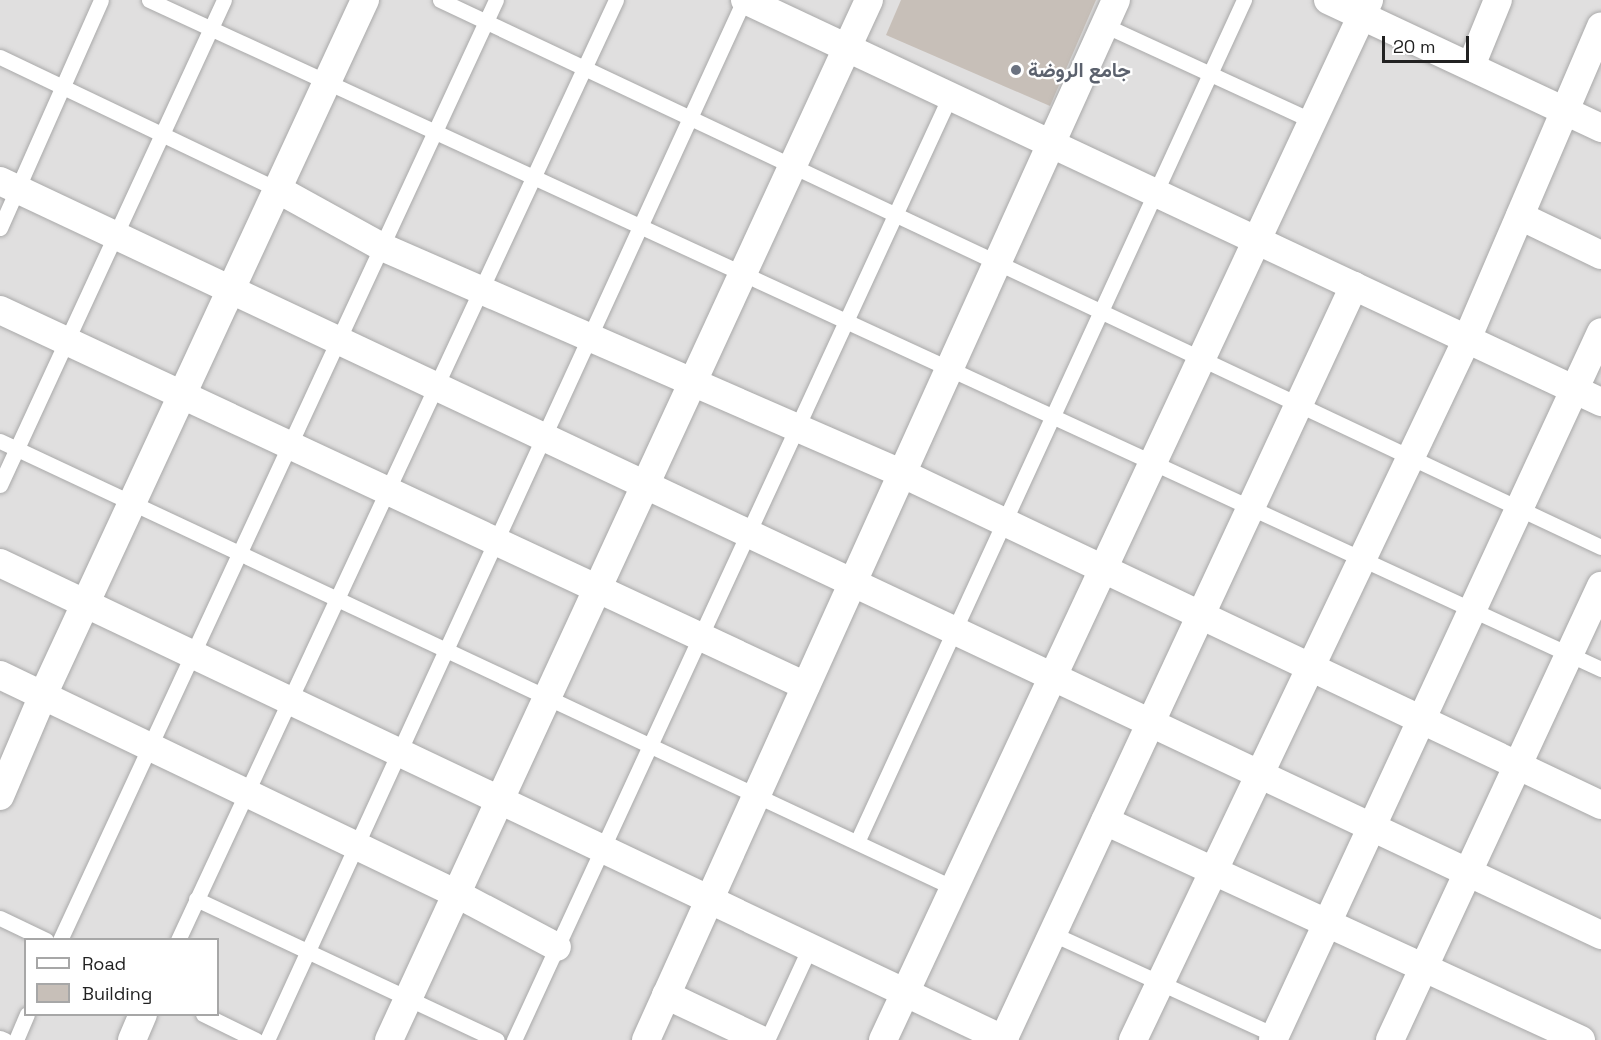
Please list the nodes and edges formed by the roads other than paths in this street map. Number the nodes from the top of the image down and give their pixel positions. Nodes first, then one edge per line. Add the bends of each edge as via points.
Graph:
1 (101, 0) edge
2 (149, 0) edge
3 (225, 0) edge
4 (365, 0) edge
5 (440, 0) edge
6 (496, 0) edge
7 (616, 0) edge
8 (745, 0) edge
9 (869, 0) edge
10 (1244, 0) edge
11 (1328, 0) edge
12 (1498, 0) edge
13 (1365, 8) edge
14 (1110, 13) edge
15 (486, 21) junction
16 (1601, 27) edge
17 (211, 30) junction
18 (847, 48) junction
19 (0, 57) edge
20 (1471, 66) junction
21 (585, 68) junction
22 (1210, 74) junction
23 (327, 82) junction
24 (63, 87) junction
25 (950, 96) junction
26 (1565, 111) junction
27 (690, 117) junction
28 (1313, 121) junction
29 (1601, 128) edge
30 (435, 131) junction
31 (162, 134) junction
32 (1050, 143) junction
33 (793, 166) junction
34 (534, 176) junction
35 (9, 185) edge
36 (277, 189) junction
37 (1155, 192) junction
38 (895, 214) junction
39 (1520, 216) junction
40 (641, 225) junction
41 (0, 228) edge
42 (116, 235) junction
43 (1258, 241) junction
44 (382, 247) junction
45 (1601, 255) edge
46 (997, 262) junction
47 (744, 272) junction
48 (1354, 286) junction
49 (231, 289) junction
50 (481, 290) junction
51 (0, 310) edge
52 (1100, 311) junction
53 (847, 319) junction
54 (1601, 332) edge
55 (589, 337) junction
56 (339, 339) junction
57 (1467, 339) junction
58 (66, 342) junction
59 (1203, 359) junction
60 (948, 370) junction
61 (692, 382) junction
62 (436, 386) junction
63 (1588, 396) edge
64 (181, 397) junction
65 (1299, 404) junction
66 (1052, 417) junction
67 (796, 428) junction
68 (544, 436) junction
69 (0, 441) edge
70 (289, 447) junction
71 (17, 448) junction
72 (1411, 457) junction
73 (1154, 463) junction
74 (901, 473) junction
75 (646, 484) junction
76 (0, 485) edge
77 (387, 492) junction
78 (132, 502) junction
79 (1251, 508) junction
80 (1521, 509) junction
81 (1004, 522) junction
82 (748, 532) junction
83 (495, 542) junction
84 (1601, 547) edge
85 (240, 553) junction
86 (1363, 558) junction
87 (0, 563) edge
88 (1104, 569) junction
89 (853, 581) junction
90 (1601, 586) edge
91 (597, 589) junction
92 (337, 599) junction
93 (85, 603) junction
94 (1474, 609) junction
95 (1201, 615) junction
96 (954, 630) junction
97 (700, 637) junction
98 (446, 650) junction
99 (1570, 653) junction
100 (193, 654) junction
101 (1311, 667) junction
102 (1601, 669) edge
103 (0, 675) edge
104 (1054, 676) junction
105 (806, 686) junction
106 (43, 695) junction
107 (547, 697) junction
108 (290, 700) junction
109 (1422, 720) junction
110 (1151, 722) junction
111 (650, 745) junction
112 (149, 748) junction
113 (399, 752) junction
114 (1518, 765) junction
115 (1260, 775) junction
116 (246, 794) junction
117 (756, 795) junction
118 (0, 796) edge
119 (500, 800) junction
120 (1601, 805) edge
121 (1105, 821) junction
122 (1372, 828) junction
123 (857, 842) junction
124 (356, 845) junction
125 (602, 849) junction
126 (1214, 872) junction
127 (1467, 873) junction
128 (954, 888) junction
129 (457, 894) junction
130 (709, 899) junction
131 (196, 900) junction
132 (0, 918) edge
133 (1326, 926) junction
134 (1053, 934) junction
135 (1601, 935) edge
136 (44, 938) edge
137 (60, 938) edge
138 (177, 938) edge
139 (557, 947) junction
140 (810, 947) junction
141 (307, 951) junction
142 (1423, 968) junction
143 (1161, 983) junction
144 (905, 992) junction
145 (666, 995) junction
146 (408, 998) junction
147 (26, 1016) edge
148 (142, 1016) edge
149 (207, 1016) edge
150 (0, 1038) edge
151 (1278, 1038) edge
152 (4, 1040) edge
153 (15, 1040) edge
154 (132, 1040) edge
155 (256, 1040) edge
156 (267, 1040) edge
157 (389, 1040) edge
158 (497, 1040) edge
159 (514, 1040) edge
160 (646, 1040) edge
161 (761, 1040) edge
162 (767, 1040) edge
163 (883, 1040) edge
164 (1004, 1040) edge
165 (1133, 1040) edge
166 (1390, 1040) edge
167 (1581, 1040) edge

1 - 24 lane
2 - 17 lane
3 - 17 lane
4 - 23 street
5 - 15 lane
6 - 15 lane
7 - 21 lane
8 - 18 street
8 - 27 lane
9 - 18 street
10 - 22 lane
11 - 13 street
12 - 20 street
13 - 20 street
13 - 28 street
14 - 22 lane
14 - 32 street
15 - 21 lane
15 - 30 lane
16 - 26 street
17 - 23 lane
17 - 31 lane
18 - 25 street
18 - 33 street
19 - 24 lane
20 - 26 street
21 - 27 lane
21 - 34 lane
22 - 28 lane
22 - 37 lane
23 - 30 lane
23 - 36 street
24 - 31 lane
24 - 35 lane
25 - 32 street
25 - 38 lane
26 - 29 street
26 - 39 street
27 - 33 lane
27 - 40 lane
28 - 43 street
30 - 34 lane
30 - 44 lane
31 - 36 lane
31 - 42 lane
32 - 37 street
32 - 46 street
33 - 38 lane
33 - 47 street
34 - 40 lane
34 - 50 lane
35 - 41 lane
35 - 42 street
36 - 44 street
36 - 49 street
37 - 43 street
37 - 52 lane
38 - 46 lane
38 - 53 lane
39 - 45 street
39 - 57 street
40 - 47 lane
40 - 55 lane
42 - 49 street
42 - 58 lane
43 - 48 street
43 - 59 street
44 - 50 street
44 - 56 lane
46 - 52 lane
46 - 60 street
47 - 53 lane
47 - 61 street
48 - 57 street
48 - 65 street
49 - 56 street
49 - 64 street
50 - 55 street
50 - 62 lane
51 - 58 street
52 - 59 lane
52 - 66 lane
53 - 60 lane
53 - 67 lane
54 - 63 street
55 - 61 street
55 - 68 lane
56 - 62 street
56 - 70 lane
57 - 63 street
57 - 72 street
58 - 64 street
58 - 71 lane
59 - 65 lane
59 - 73 street
60 - 66 lane
60 - 74 street
61 - 67 street
61 - 75 street
62 - 68 street
62 - 77 lane
63 - 80 street
64 - 70 street
64 - 78 street
65 - 72 lane
65 - 79 street
66 - 73 lane
66 - 81 lane
67 - 74 street
67 - 82 lane
68 - 75 street
68 - 83 lane
69 - 71 lane
70 - 77 street
70 - 85 lane
71 - 76 lane
71 - 78 lane
72 - 80 lane
72 - 86 street
73 - 79 lane
73 - 88 street
74 - 81 street
74 - 89 street
75 - 82 street
75 - 91 street
77 - 83 street
77 - 92 lane
78 - 85 lane
78 - 93 street
79 - 86 lane
79 - 95 street
80 - 84 lane
80 - 94 street
81 - 88 street
81 - 96 lane
82 - 89 street
82 - 97 lane
83 - 91 street
83 - 98 lane
85 - 92 lane
85 - 100 lane
86 - 94 lane
86 - 101 street
87 - 93 street
88 - 95 street
88 - 104 street
89 - 96 street
89 - 105 street
90 - 99 street
91 - 97 street
91 - 107 street
92 - 98 lane
92 - 108 lane
93 - 100 street
93 - 106 street
94 - 99 lane
94 - 109 street
95 - 101 street
95 - 110 street
96 - 104 street
96 - 123 lane
97 - 105 street
97 - 111 lane
98 - 107 lane
98 - 113 lane
99 - 102 lane
99 - 114 street
100 - 108 street
100 - 112 lane
101 - 109 street
101 - 115 street
103 - 106 street
104 - 110 street
104 - 128 street
105 - 117 street
106 - 112 street
106 - 118 street
107 - 111 lane
107 - 119 street
108 - 113 street
108 - 116 lane
109 - 114 street
109 - 122 street
110 - 115 street
110 - 121 street
111 - 117 lane
111 - 125 lane
112 - 116 street
112 - 137 lane
113 - 119 street
113 - 124 lane
114 - 120 street
114 - 127 street
115 - 122 street
115 - 126 street
116 - 124 street
116 - 131 lane
117 - 123 lane
117 - 130 street
119 - 125 street
119 - 129 street
121 - 126 street
121 - 134 street
122 - 127 street
122 - 133 street
123 - 128 lane
124 - 129 street
124 - 141 lane
125 - 130 street
125 - 139 lane
126 - 133 street
126 - 143 street
127 - 135 street
127 - 142 street
128 - 144 street
129 - 139 street
129 - 146 street
130 - 140 street
130 - 145 street
131 - 138 lane
131 - 141 lane
132 - 136 lane
133 - 142 street
133 - 151 street
134 - 143 lane
134 - 164 street
139 - 159 lane
140 - 144 street
140 - 162 lane
141 - 146 lane
141 - 156 lane
142 - 166 street
142 - 167 street
143 - 151 lane
143 - 165 street
144 - 163 street
144 - 164 street
145 - 160 street
145 - 161 street
146 - 157 street
146 - 158 lane
147 - 153 lane
148 - 154 street
149 - 155 lane
150 - 152 lane

